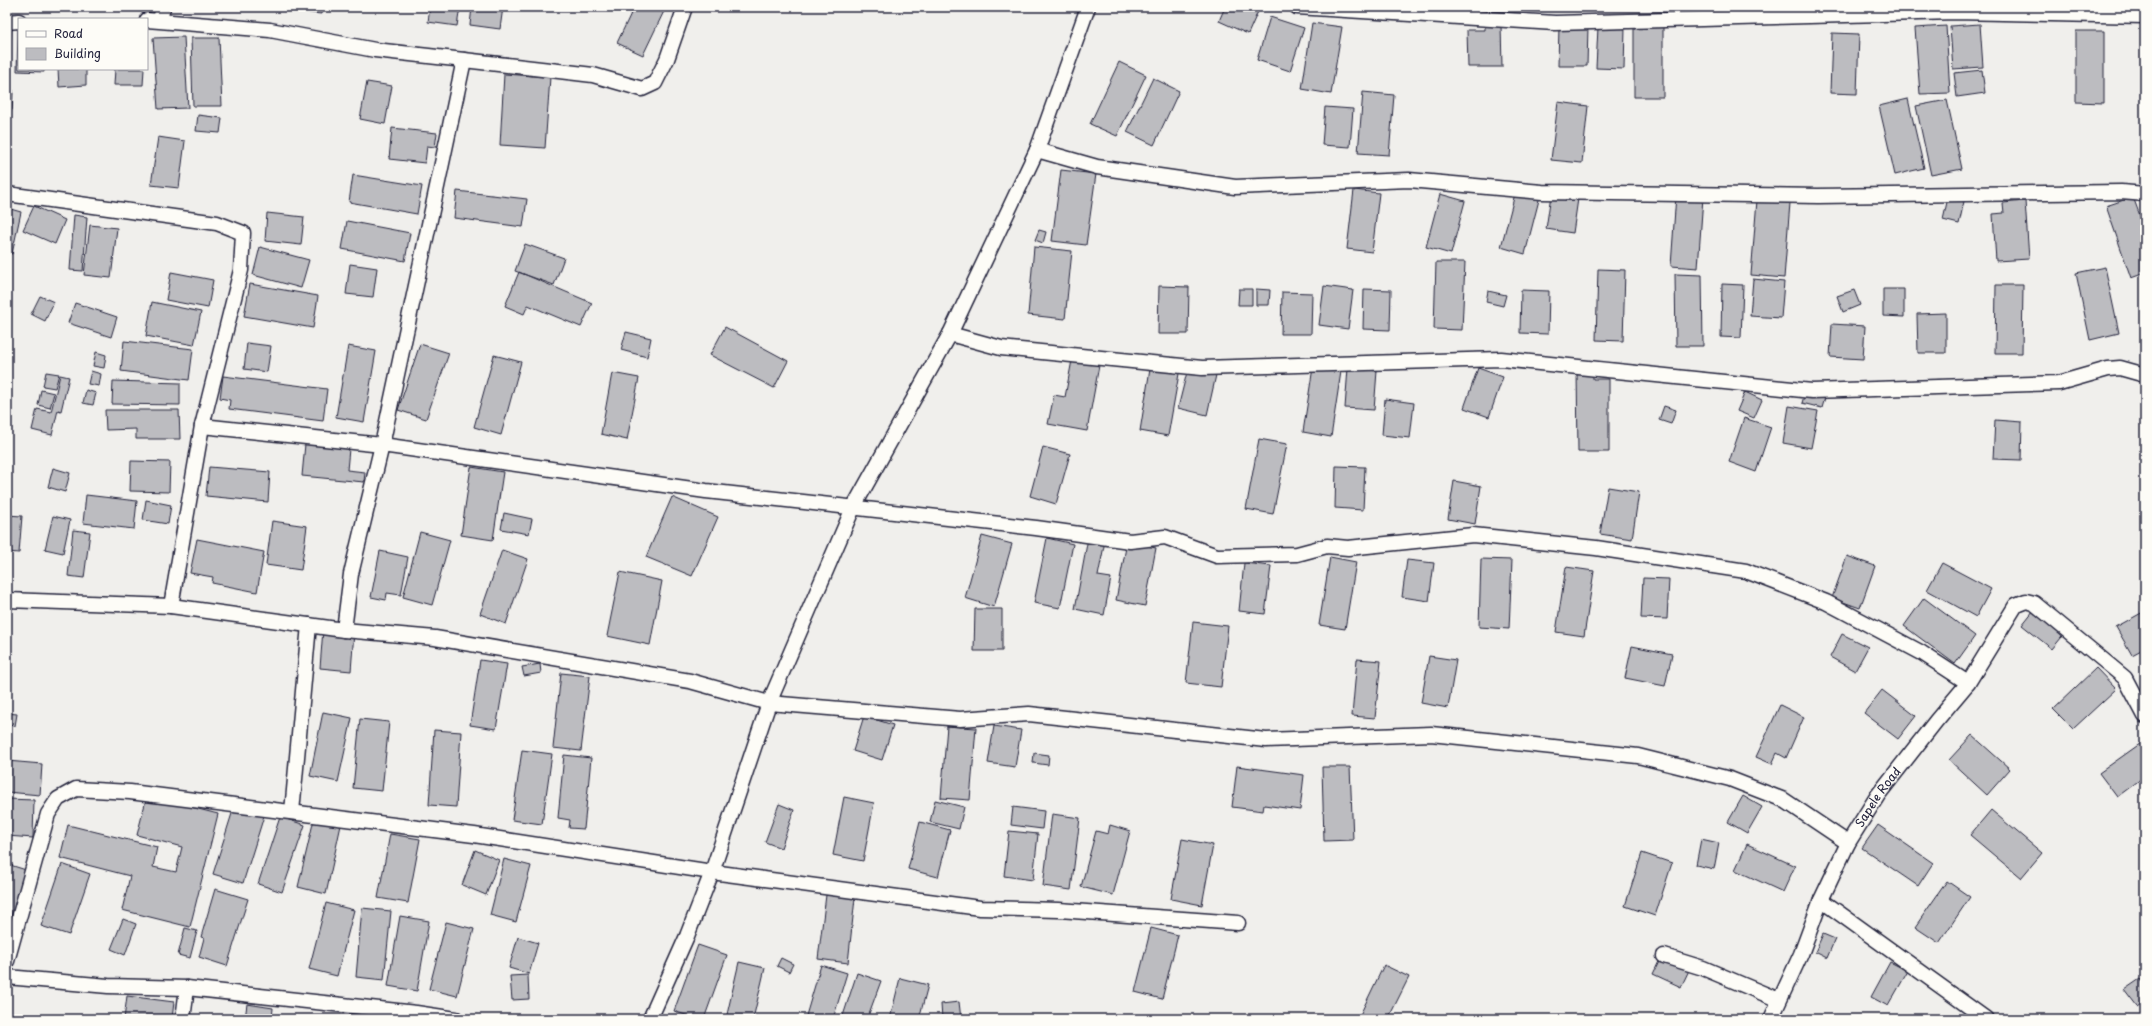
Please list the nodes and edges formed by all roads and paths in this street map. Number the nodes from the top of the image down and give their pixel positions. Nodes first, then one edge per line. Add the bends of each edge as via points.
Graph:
1 (685, 7) edge
2 (1088, 7) edge
3 (1297, 7) edge
4 (157, 16) edge
5 (2145, 16) edge
6 (18, 21) edge
7 (7, 22) edge
8 (464, 60) junction
9 (1037, 150) junction
10 (7, 194) edge
11 (2145, 194) edge
12 (950, 334) junction
13 (2145, 375) edge
14 (202, 426) junction
15 (382, 446) junction
16 (853, 508) junction
17 (7, 600) edge
18 (170, 606) junction
19 (309, 625) junction
20 (344, 630) junction
21 (1968, 683) junction
22 (770, 703) junction
23 (2145, 716) edge
24 (292, 812) junction
25 (1848, 843) junction
26 (712, 872) junction
27 (1821, 900) junction
28 (1238, 923) dead end
29 (1664, 956) dead end
30 (7, 961) edge
31 (7, 977) edge
32 (187, 988) junction
33 (1779, 1000) junction
34 (183, 1019) edge
35 (456, 1019) edge
36 (650, 1019) edge
37 (1771, 1019) edge
38 (1986, 1019) edge

1 - 8 street via 667,59 655,83 642,90 593,75
2 - 9 street
3 - 5 street via 1555,23 1955,12
4 - 8 street via 270,30 375,50
6 - 7 street
8 - 15 street
9 - 11 street via 1097,167 1235,187 1410,180 1542,192 1818,196 2121,192
9 - 12 street
10 - 14 street via 217,223 243,233 241,270
12 - 13 street via 1001,348 1202,368 1501,359 1812,391 2059,383 2120,368
12 - 16 street
14 - 15 street
14 - 18 street
15 - 16 street via 706,491
15 - 20 street via 351,574
16 - 21 street via 1130,541 1166,537 1217,556 1297,554 1328,546 1348,548 1473,535 1596,548 1746,571 1826,602 1922,653
16 - 22 street
17 - 18 street
18 - 19 street
19 - 20 street
19 - 24 street
20 - 22 street via 435,638 690,681
21 - 23 street, Sapele Road via 2016,605 2026,601 2034,603 2125,678
21 - 25 street, Sapele Road via 1878,795
22 - 25 street via 960,719 1029,714 1266,740 1431,734 1638,756 1730,779 1784,800
22 - 26 street
24 - 26 street via 474,834
24 - 30 street via 130,792 76,789 58,799 48,814
25 - 27 street, Sapele Road
26 - 28 street via 980,908 1059,910
26 - 36 street
27 - 33 street, Sapele Road via 1801,954
27 - 38 street
29 - 33 street via 1703,968
31 - 32 street via 108,986
32 - 34 street
32 - 35 street
33 - 37 street, Sapele Road

